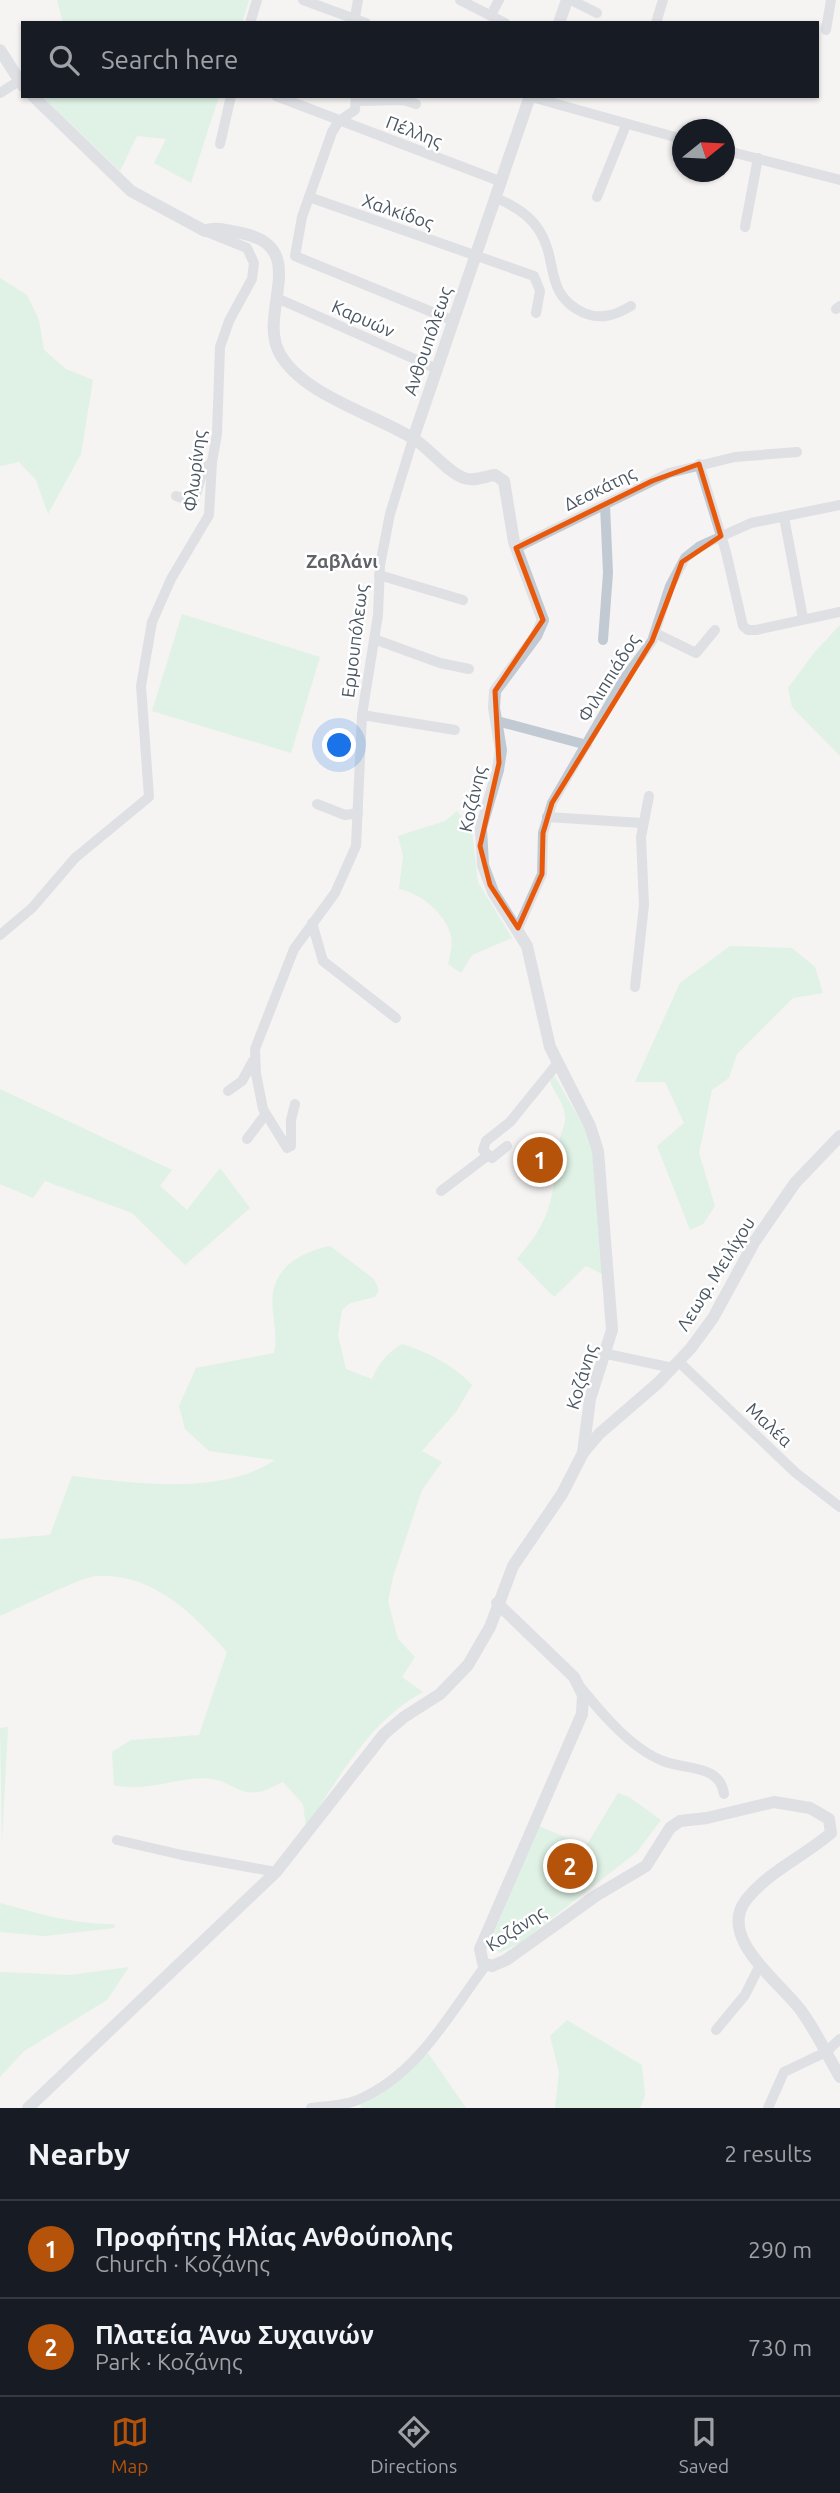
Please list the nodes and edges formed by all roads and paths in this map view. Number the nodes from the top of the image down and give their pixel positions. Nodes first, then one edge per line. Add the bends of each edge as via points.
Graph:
1 (257, 0) edge
2 (303, 0) edge
3 (358, 0) edge
4 (460, 0) edge
5 (499, 0) edge
6 (569, 0) edge
7 (663, 0) edge
8 (831, 0) edge
9 (597, 13) dead end
10 (491, 15) junction
11 (354, 20) edge
12 (251, 21) edge
13 (502, 21) edge
14 (560, 21) edge
15 (657, 21) edge
16 (826, 30) dead end
17 (0, 50) edge
18 (21, 83) edge
19 (0, 93) edge
20 (35, 98) edge
21 (231, 98) edge
22 (281, 98) edge
23 (528, 98) edge
24 (536, 98) edge
25 (357, 99) edge
26 (416, 104) dead end
27 (340, 121) junction
28 (625, 125) junction
29 (672, 137) edge
30 (220, 144) dead end
31 (735, 153) edge
32 (758, 158) junction
33 (840, 180) edge
34 (502, 182) junction
35 (309, 197) junction
36 (597, 197) dead end
37 (496, 198) junction
38 (745, 227) dead end
39 (205, 232) junction
40 (476, 256) junction
41 (277, 299) junction
42 (631, 306) dead end
43 (536, 313) dead end
44 (454, 321) junction
45 (437, 369) junction
46 (413, 439) junction
47 (797, 452) dead end
48 (212, 462) junction
49 (699, 464) junction
50 (176, 496) dead end
51 (605, 505) junction
52 (840, 505) edge
53 (783, 517) junction
54 (721, 536) junction
55 (516, 548) junction
56 (379, 575) junction
57 (463, 600) dead end
58 (840, 612) edge
59 (803, 618) junction
60 (715, 630) dead end
61 (654, 633) junction
62 (374, 639) junction
63 (603, 640) dead end
64 (469, 669) dead end
65 (362, 715) junction
66 (497, 721) junction
67 (455, 730) dead end
68 (587, 745) junction
69 (649, 796) dead end
70 (317, 804) dead end
71 (358, 813) junction
72 (547, 817) junction
73 (642, 823) junction
74 (312, 923) junction
75 (518, 928) junction
76 (0, 935) edge
77 (635, 987) dead end
78 (396, 1018) dead end
79 (255, 1058) junction
80 (556, 1064) junction
81 (228, 1091) dead end
82 (295, 1104) dead end
83 (265, 1115) junction
84 (840, 1136) edge
85 (247, 1139) dead end
86 (507, 1146) dead end
87 (487, 1156) junction
88 (440, 1191) dead end
89 (607, 1354) junction
90 (676, 1365) junction
91 (583, 1452) junction
92 (840, 1507) edge
93 (497, 1603) junction
94 (580, 1686) junction
95 (724, 1794) dead end
96 (836, 1826) edge
97 (117, 1840) dead end
98 (276, 1872) junction
99 (486, 1965) junction
100 (759, 1967) junction
101 (716, 2030) dead end
102 (840, 2039) edge
103 (826, 2052) junction
104 (840, 2077) edge
105 (357, 2104) edge
106 (28, 2108) edge
107 (311, 2108) edge
108 (768, 2108) edge

1 - 12 street
2 - 11 street
3 - 11 street
4 - 10 street
5 - 10 street
6 - 9 street
6 - 14 street
7 - 15 street
8 - 16 street
10 - 13 street
17 - 18 street
18 - 19 street
20 - 39 street, Φλωρίνης via 131,191
21 - 30 street
22 - 27 street, Πέλλης
23 - 34 street, Ανθουπόλεως
24 - 28 street
25 - 26 street
25 - 27 street via 354,111
27 - 34 street, Πέλλης
27 - 35 street
28 - 29 street
28 - 36 street
31 - 32 street
32 - 33 street
32 - 38 street
34 - 37 street, Ανθουπόλεως
35 - 40 street, Χαλκίδος
35 - 44 street via 297,235 296,257
37 - 40 street, Ανθουπόλεως
37 - 42 street via 518,208 539,230 556,288 566,301 601,317
39 - 41 street, Κοζάνης via 246,234 267,245 281,269
39 - 48 street, Φλωρίνης via 247,248 255,268 220,347 218,434
40 - 43 street via 536,277 540,291
40 - 44 street, Ανθουπόλεως
41 - 45 street, Καρυών
41 - 46 street, Κοζάνης via 273,334 280,354 296,374
44 - 45 street, Ανθουπόλεως
45 - 46 street, Ανθουπόλεως
46 - 55 street, Κοζάνης via 463,478 502,478
46 - 56 street, Ερμουπόλεως via 388,522
47 - 49 street, Δεσκάτης
48 - 50 street via 203,471 195,497
48 - 76 street, Φλωρίνης via 208,520 171,579 152,622 141,686 149,797 63,869 34,906
49 - 51 street, Δεσκάτης
49 - 54 street
51 - 55 street, Δεσκάτης
51 - 63 street via 608,573
52 - 53 street, Φιλιππιάδος
53 - 54 street, Φιλιππιάδος via 751,523
53 - 59 street
54 - 59 street via 743,626 748,630
54 - 61 street, Φιλιππιάδος via 695,549 682,562
55 - 66 street, Κοζάνης via 542,620 536,636 497,687
56 - 57 street
56 - 62 street, Ερμουπόλεως
58 - 59 street
60 - 61 street via 696,653
61 - 68 street, Φιλιππιάδος
62 - 64 street
62 - 65 street, Ερμουπόλεως
65 - 67 street
65 - 71 street, Ερμουπόλεως
66 - 68 street
66 - 75 street, Κοζάνης via 499,763 480,846 490,885
68 - 72 street, Φιλιππιάδος
69 - 73 street
70 - 71 street via 345,815
71 - 74 street, Ερμουπόλεως via 352,857 335,893
72 - 73 street
72 - 75 street, Φιλιππιάδος via 542,874
73 - 77 street via 644,905
74 - 78 street via 323,961
74 - 79 street, Ερμουπόλεως via 284,971
75 - 80 street, Κοζάνης via 530,957
79 - 81 street via 244,1079
79 - 83 street, Ερμουπόλεως
80 - 87 street via 510,1122 484,1144
80 - 89 street, Κοζάνης via 590,1126 598,1151 612,1309
82 - 83 street, Ερμουπόλεως via 289,1147
83 - 85 street
84 - 90 street, Λεωφ. Μειλίχου via 796,1183 755,1241 713,1318
86 - 87 street via 495,1157
87 - 88 street
89 - 90 street
89 - 91 street, Κοζάνης via 590,1399
90 - 91 street, Λεωφ. Μειλίχου
90 - 92 street, Μαλέα
91 - 93 street, Κοζάνης via 562,1494 513,1566
93 - 94 street
93 - 98 street, Κοζάνης via 482,1643 463,1672 384,1734
94 - 95 street via 645,1751 661,1760 709,1772 718,1777
94 - 99 street, Κοζάνης via 582,1714 480,1949
96 - 99 street, Κοζάνης via 810,1808 774,1802 680,1821 670,1828 646,1866 506,1960
96 - 100 street, Κοζάνης via 769,1877 744,1904 741,1928
97 - 98 street
98 - 106 street, Κοζάνης
99 - 105 street via 432,2042
100 - 101 street via 745,1995
100 - 103 street, Κοζάνης via 799,2008
102 - 103 street
103 - 104 street, Κοζάνης
103 - 108 street via 784,2072
105 - 107 street

